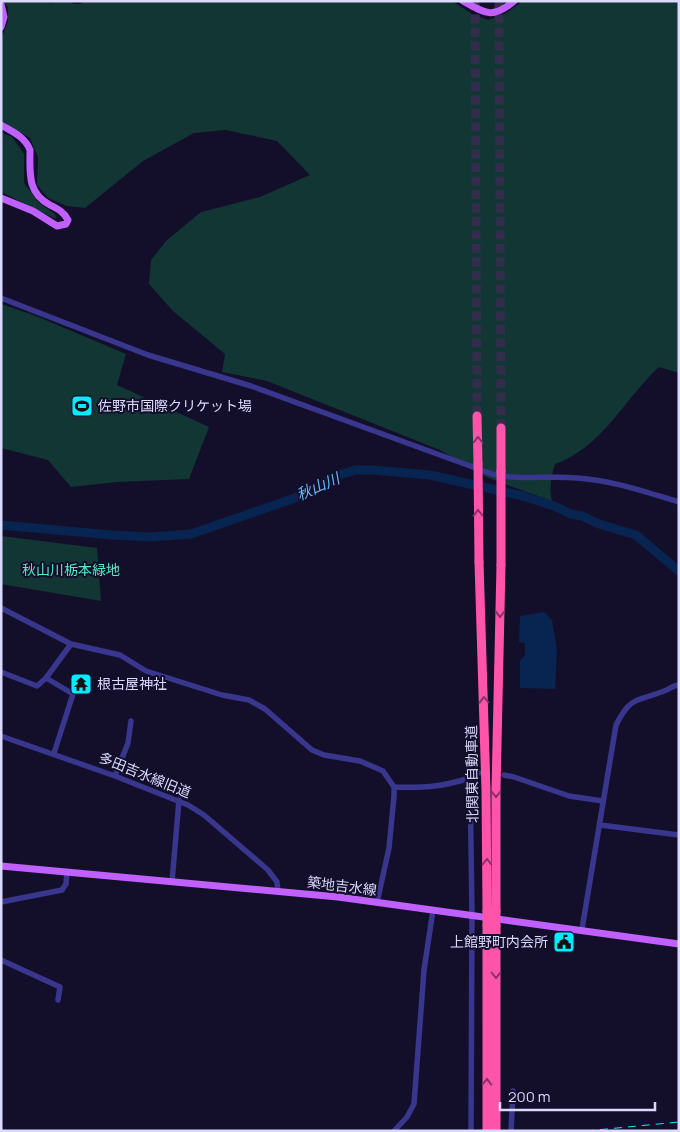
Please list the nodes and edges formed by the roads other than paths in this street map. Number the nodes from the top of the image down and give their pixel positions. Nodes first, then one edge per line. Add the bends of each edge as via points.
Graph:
1 (463, 1) edge
2 (514, 1) edge
3 (1, 4) edge
4 (1, 27) edge
5 (1, 125) edge
6 (1, 198) edge
7 (1, 298) edge
8 (477, 416) tunnel mouth
9 (501, 428) tunnel mouth
10 (679, 502) edge
11 (1, 608) edge
12 (72, 644) junction
13 (1, 672) edge
14 (46, 678) junction
15 (679, 685) edge
16 (131, 721) dead end
17 (1, 736) edge
18 (54, 754) junction
19 (479, 773) dead end
20 (504, 775) dead end
21 (115, 776) junction
22 (470, 778) junction
23 (394, 787) junction
24 (179, 800) junction
25 (603, 801) junction
26 (600, 824) junction
27 (679, 835) edge
28 (1, 866) edge
29 (67, 872) junction
30 (172, 882) junction
31 (278, 892) junction
32 (1, 902) edge
33 (377, 903) junction
34 (433, 910) junction
35 (492, 911) junction
36 (472, 916) junction
37 (492, 926) junction
38 (582, 929) junction
39 (679, 944) edge
40 (1, 960) edge
41 (58, 1000) dead end
42 (513, 1091) dead end
43 (394, 1131) edge
44 (471, 1131) edge
45 (486, 1131) edge
46 (496, 1131) edge
47 (511, 1131) edge

1 - 2 main road via 479,10 495,13
3 - 4 main road via 4,17
5 - 6 main road via 19,135 28,146 32,184 38,196 65,214 68,220 57,226
7 - 10 street via 148,355 251,386 492,474 515,478 588,479
35 -> 8 highway, 北関東自動車道, bridge
9 -> 35 highway, 北関東自動車道, bridge via 501,565
11 - 12 street
12 - 14 street
12 - 23 street via 120,655 146,671 222,695 249,700 266,710 312,750 368,764 383,771
13 - 14 street via 37,686
14 - 18 street via 73,694
15 - 25 street via 635,701 621,715 612,742
16 - 21 street via 128,743
17 - 18 street, 多田吉水線旧道
18 - 21 street, 多田吉水線旧道
19 - 22 street via 470,773
20 - 25 street via 568,796
21 - 24 street, 多田吉水線旧道
22 - 23 street via 444,786
22 - 36 street
23 - 33 street via 389,848
24 - 30 street
24 - 31 street, 多田吉水線旧道 via 204,815 268,870 277,882
25 - 26 street
26 - 27 street
26 - 38 street
28 - 29 main road, 築地吉水線
29 - 30 main road, 築地吉水線
29 - 32 street via 62,890
30 - 31 main road, 築地吉水線
31 - 33 main road, 築地吉水線
33 - 34 main road, 築地吉水線
34 - 36 main road, 築地吉水線
34 - 43 street via 424,970 414,1104 408,1117
35 - 37 highway, 北関東自動車道, bridge
36 - 38 main road, 築地吉水線
36 - 44 street
45 -> 37 highway, 北関東自動車道
37 -> 46 highway, 北関東自動車道
38 - 39 main road, 築地吉水線
40 - 41 street via 60,987
42 - 47 street

